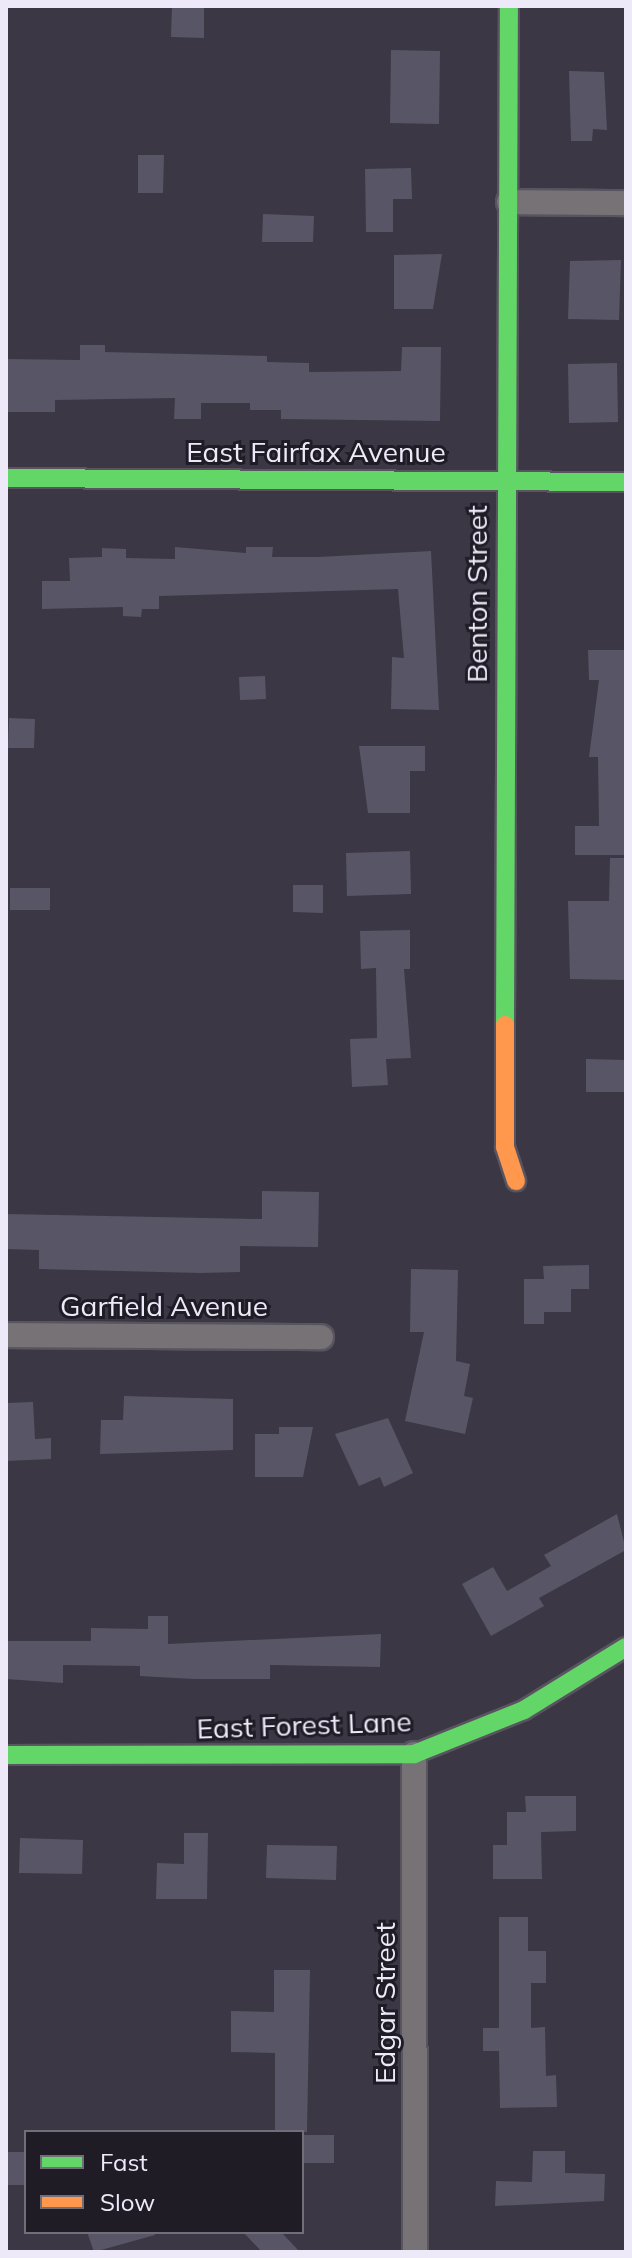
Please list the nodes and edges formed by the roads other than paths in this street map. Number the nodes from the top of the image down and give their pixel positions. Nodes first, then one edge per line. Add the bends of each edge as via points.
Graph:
1 (509, 6) edge
2 (509, 202) junction
3 (626, 203) edge
4 (6, 478) edge
5 (505, 482) junction
6 (626, 482) edge
7 (516, 1181) dead end
8 (6, 1335) edge
9 (321, 1337) dead end
10 (626, 1647) edge
11 (414, 1754) junction
12 (6, 1755) edge
13 (415, 2252) edge

1 - 2 street, Benton Street
2 - 3 street
2 - 5 street, Benton Street
4 - 5 street, East Fairfax Avenue
5 - 6 street, East Fairfax Avenue
5 - 7 street, Benton Street via 505,1147
8 - 9 street, Garfield Avenue
10 - 11 street, East Forest Lane via 524,1710
11 - 12 street, East Forest Lane
11 - 13 street, Edgar Street

